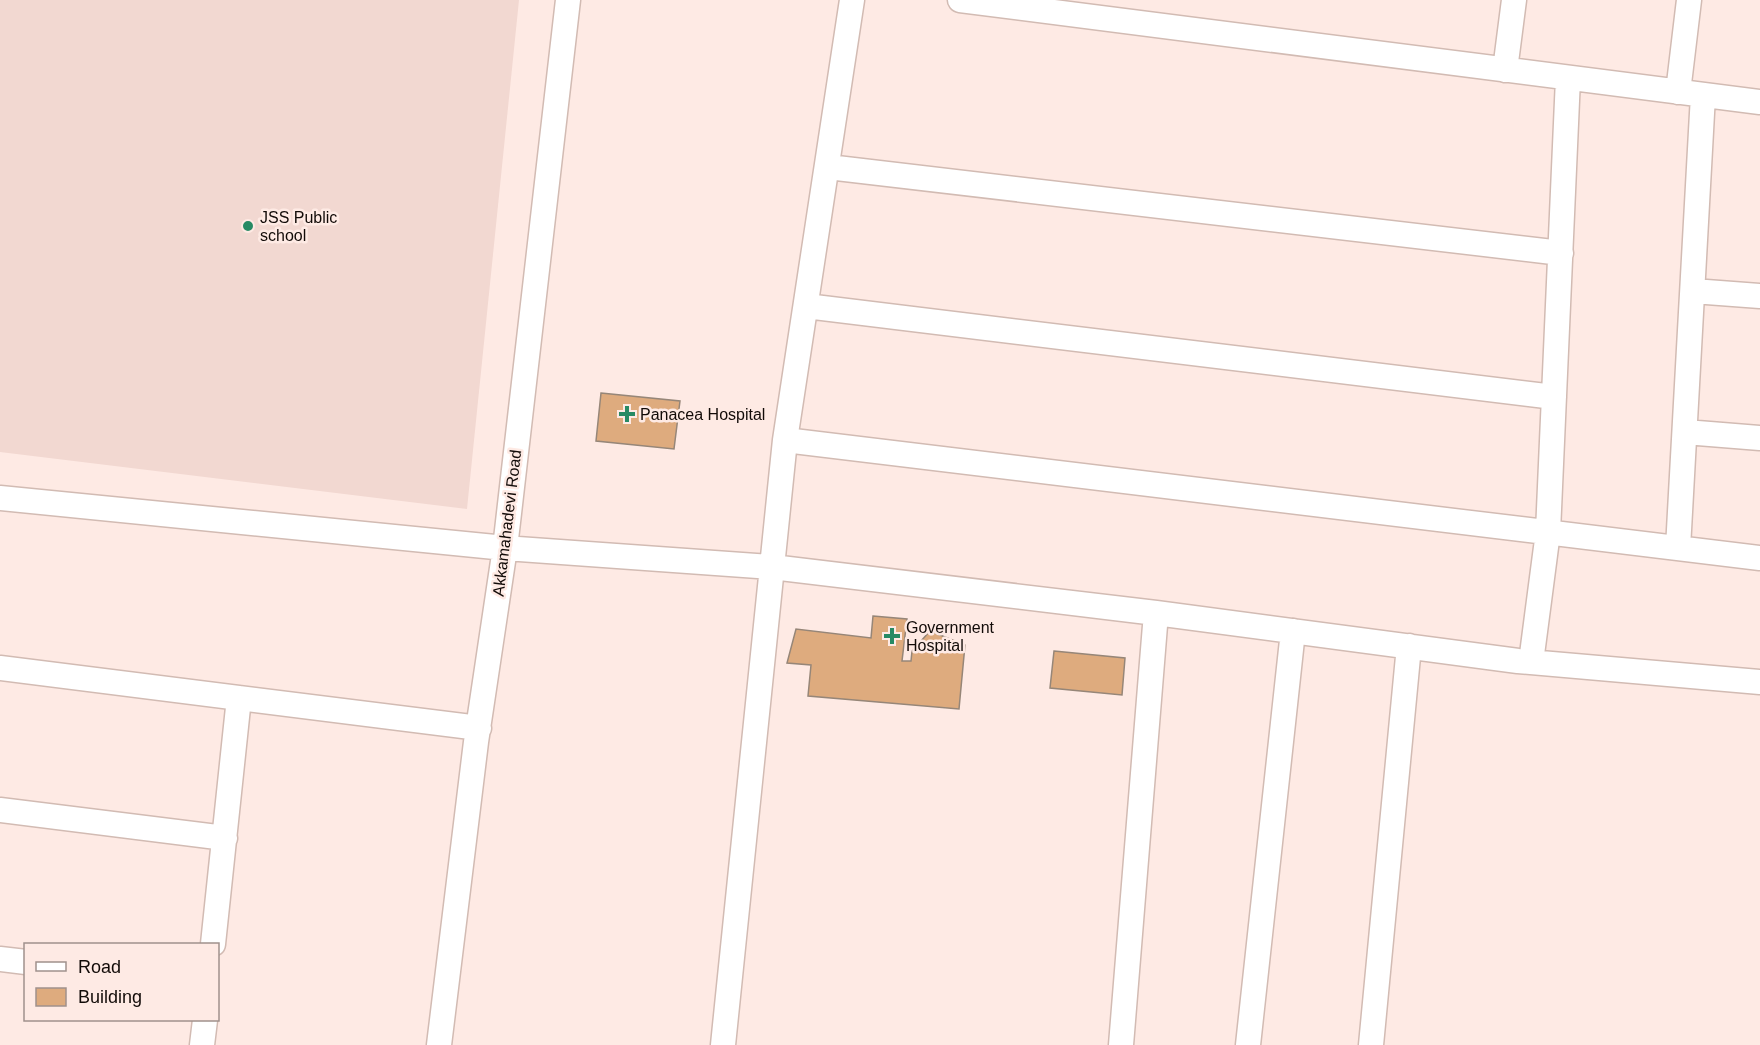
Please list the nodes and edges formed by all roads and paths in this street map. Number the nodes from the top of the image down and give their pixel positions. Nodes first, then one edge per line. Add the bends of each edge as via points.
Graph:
1 (568, 0) edge
2 (852, 0) edge
3 (960, 0) edge
4 (1514, 0) edge
5 (1689, 0) edge
6 (1505, 70) junction
7 (1569, 78) junction
8 (1678, 92) junction
9 (1703, 95) junction
10 (1760, 102) edge
11 (828, 167) junction
12 (1561, 252) junction
13 (1693, 291) junction
14 (1760, 296) edge
15 (806, 306) junction
16 (1554, 397) junction
17 (1685, 432) junction
18 (1760, 438) edge
19 (785, 440) junction
20 (0, 498) edge
21 (1548, 532) junction
22 (506, 548) junction
23 (1678, 548) junction
24 (1760, 558) edge
25 (772, 567) junction
26 (1156, 613) junction
27 (1293, 631) junction
28 (1409, 646) junction
29 (1531, 662) junction
30 (0, 668) edge
31 (1760, 682) edge
32 (239, 698) junction
33 (479, 728) junction
34 (0, 810) edge
35 (225, 838) junction
36 (213, 943) edge
37 (0, 959) edge
38 (24, 962) edge
39 (205, 1021) edge
40 (202, 1045) edge
41 (439, 1045) edge
42 (723, 1045) edge
43 (1121, 1045) edge
44 (1248, 1045) edge
45 (1371, 1045) edge

1 - 22 street, Akkamahadevi Road
2 - 11 street
3 - 6 street
4 - 6 street
5 - 8 street
6 - 7 street
7 - 8 street
7 - 12 street
8 - 9 street
9 - 10 street
9 - 13 street
11 - 12 street
11 - 15 street
12 - 16 street
13 - 14 street
13 - 17 street
15 - 16 street
15 - 19 street
16 - 21 street
17 - 18 street
17 - 23 street
19 - 21 street
19 - 25 street
20 - 22 street
21 - 23 street
21 - 29 street
22 - 25 street
22 - 33 street, Akkamahadevi Road
23 - 24 street
25 - 26 street
25 - 42 street
26 - 27 street
26 - 43 street
27 - 28 street
27 - 44 street
28 - 29 street
28 - 45 street
29 - 31 street
30 - 32 street
32 - 33 street
32 - 35 street
33 - 41 street, Akkamahadevi Road
34 - 35 street
35 - 36 street
37 - 38 street
39 - 40 street

